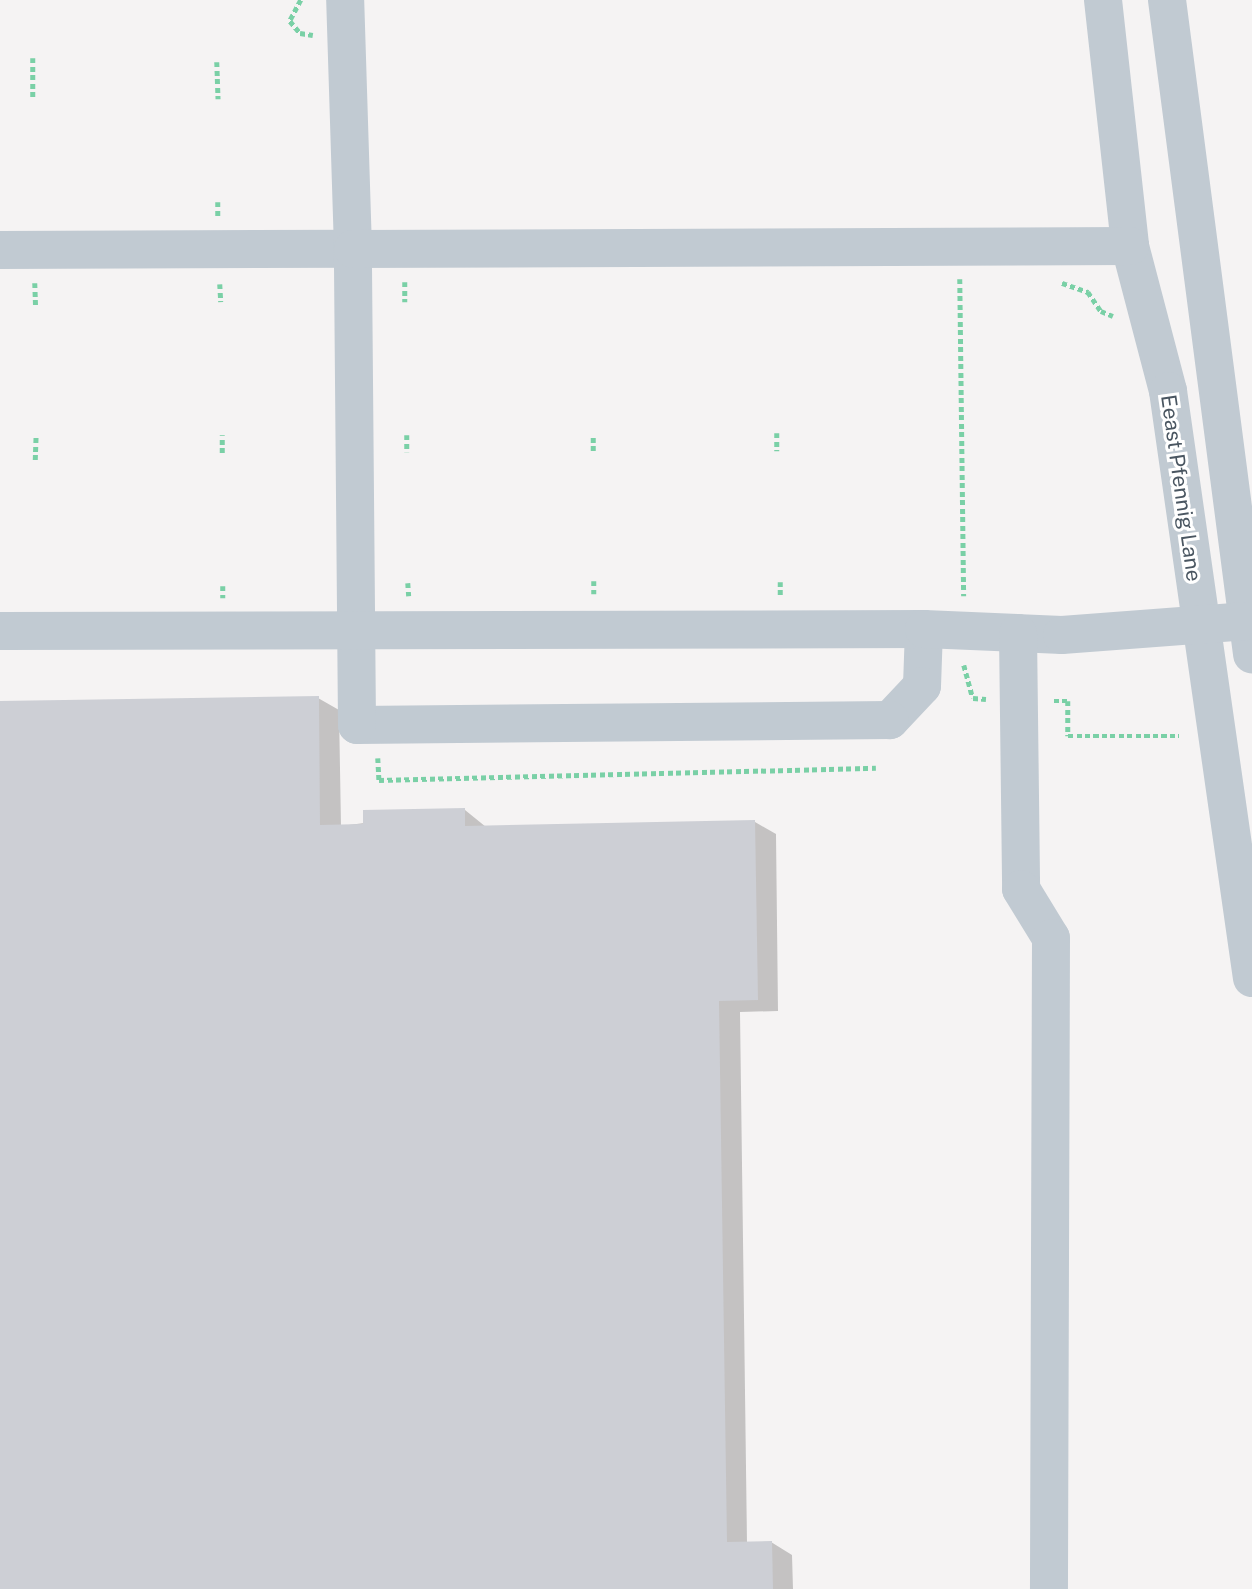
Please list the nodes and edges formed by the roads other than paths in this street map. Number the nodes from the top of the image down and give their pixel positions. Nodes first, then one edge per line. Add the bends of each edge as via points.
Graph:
1 (345, 0) edge
2 (1103, 0) edge
3 (1167, 0) edge
4 (1130, 247) junction
5 (353, 249) junction
6 (0, 250) edge
7 (1200, 624) junction
8 (925, 629) junction
9 (356, 630) junction
10 (0, 631) edge
11 (1018, 633) junction
12 (1250, 638) edge
13 (1252, 978) edge
14 (1049, 1589) edge

1 - 5 lane
2 - 4 lane, Eeast Pfennig Lane
3 - 12 lane
4 - 5 lane
4 - 7 lane, Eeast Pfennig Lane via 1168,391
5 - 6 lane
5 - 9 lane
7 - 11 lane
7 - 12 lane
7 - 13 lane, Eeast Pfennig Lane
8 - 9 lane
8 - 9 lane via 922,686 890,720 371,725 357,725
8 - 11 lane
9 - 10 lane
11 - 14 lane via 1021,889 1051,938

